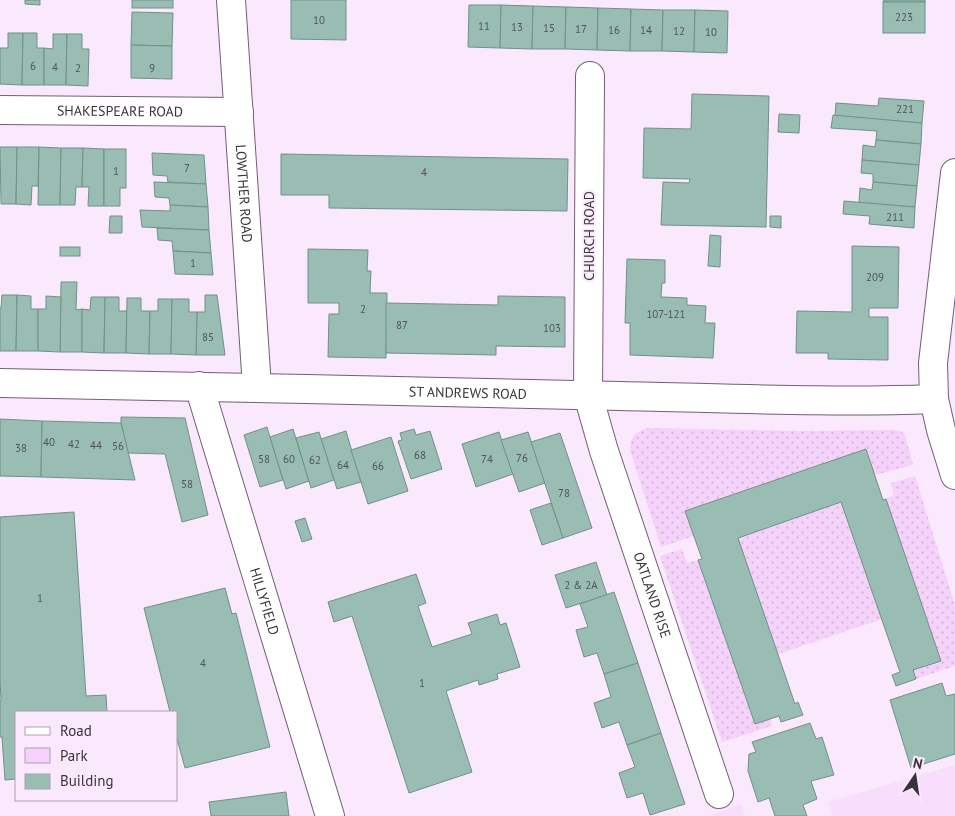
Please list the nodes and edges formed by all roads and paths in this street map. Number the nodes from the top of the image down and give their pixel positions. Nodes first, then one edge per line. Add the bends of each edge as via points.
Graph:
1 (231, 0) edge
2 (590, 76) dead end
3 (0, 110) edge
4 (239, 112) junction
5 (955, 173) edge
6 (0, 382) edge
7 (199, 386) junction
8 (257, 387) junction
9 (588, 395) junction
10 (934, 399) junction
11 (948, 429) edge
12 (955, 474) edge
13 (719, 794) dead end
14 (330, 816) edge

1 - 4 street, LOWTHER ROAD
2 - 9 street, CHURCH ROAD
3 - 4 street, SHAKESPEARE ROAD
4 - 8 street, LOWTHER ROAD
5 - 10 street via 933,363
6 - 7 street, ST ANDREWS ROAD
7 - 8 street, ST ANDREWS ROAD
7 - 14 street, HILLYFIELD
8 - 9 street, ST ANDREWS ROAD
9 - 10 street, ST ANDREWS ROAD via 888,401
9 - 13 street, OATLAND RISE
10 - 11 street
11 - 12 street

